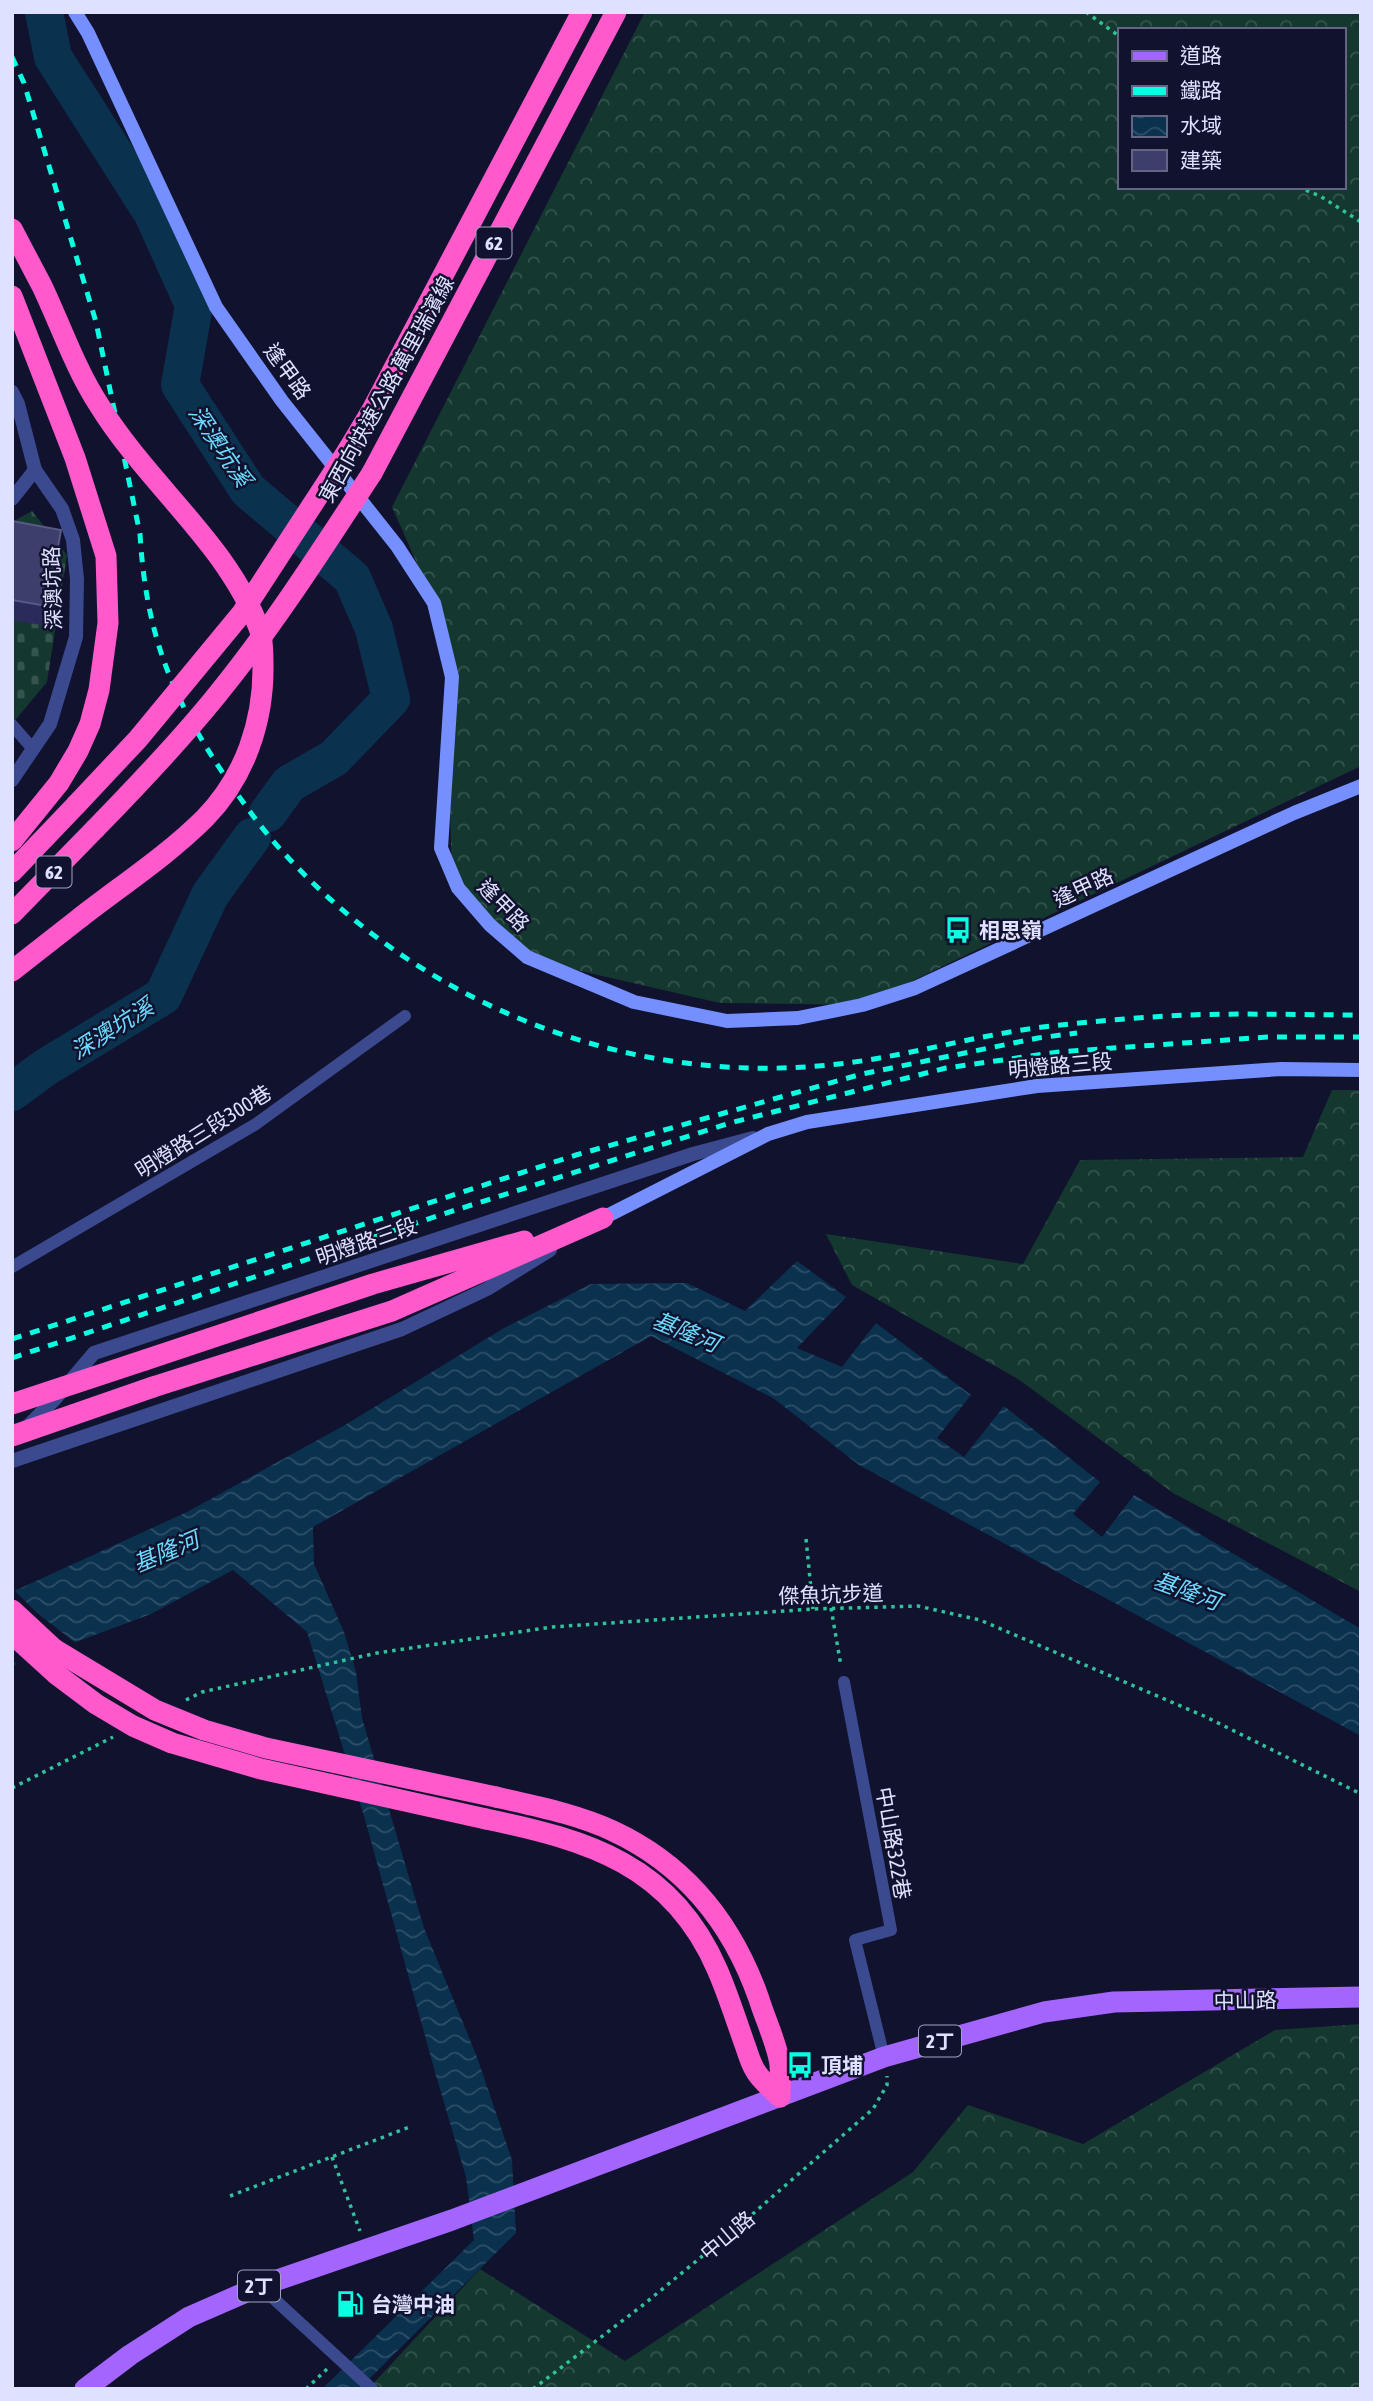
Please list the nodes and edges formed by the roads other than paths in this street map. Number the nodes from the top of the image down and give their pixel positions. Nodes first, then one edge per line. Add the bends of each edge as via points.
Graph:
1 (75, 12) edge
2 (582, 12) edge
3 (616, 12) edge
4 (12, 229) edge
5 (12, 296) edge
6 (12, 393) edge
7 (35, 470) junction
8 (12, 499) edge
9 (12, 724) edge
10 (33, 749) junction
11 (12, 780) edge
12 (1361, 786) edge
13 (12, 841) edge
14 (12, 872) edge
15 (12, 914) edge
16 (12, 971) edge
17 (405, 1016) dead end
18 (1361, 1070) edge
19 (768, 1135) junction
20 (603, 1218) junction
21 (12, 1267) edge
22 (55, 1399) junction
23 (12, 1404) edge
24 (12, 1436) edge
25 (75, 1439) junction
26 (12, 1442) edge
27 (12, 1461) edge
28 (12, 1609) edge
29 (12, 1634) edge
30 (844, 1682) road end
31 (1361, 1997) edge
32 (884, 2057) junction
33 (780, 2097) junction
34 (260, 2286) junction
35 (85, 2389) edge
36 (372, 2389) edge

1 - 12 main road, 逢甲路 via 216,307 282,401 397,546 434,603 452,677 441,848 458,888 490,925 527,957 634,1002 727,1021 798,1018 862,1005 915,988
2 - 14 highway, 東西向快速公路 萬里瑞濱線 / 62, bridge via 372,410 242,613 138,739
3 - 15 highway, 東西向快速公路 萬里瑞濱線 / 62, bridge via 372,473 273,621 217,695 146,776
4 - 16 highway, bridge via 99,406 241,590 260,629 263,656 263,693 254,734 230,789 183,838
5 - 13 highway via 75,458 106,556 108,623 90,724 59,783
6 - 7 street, 深澳坑路
7 - 8 street
7 - 10 street, 深澳坑路 via 62,509 73,540 77,579 76,637 50,724
9 - 10 lane
10 - 11 street, 深澳坑路
17 - 21 lane, 明燈路三段300巷 via 256,1124
18 - 19 main road, 明燈路三段 via 1281,1069 1037,1087 807,1122
19 - 20 main road, 明燈路三段
19 - 22 street, 明燈路三段 via 693,1154 94,1353
20 - 23 highway, bridge via 373,1284
20 - 24 highway, bridge via 392,1311
20 - 25 street, 明燈路三段 via 487,1289 402,1329
22 - 25 street via 46,1417 49,1426
22 - 26 street, 明燈路三段
25 - 27 street, 明燈路三段
28 - 33 highway, bridge via 54,1649 155,1710 204,1730 266,1748 562,1813 613,1830 651,1852 710,1905 734,1942 753,1982 780,2063
29 - 33 highway, bridge via 96,1704 173,1743 261,1769 537,1829 625,1863 662,1889 692,1926 716,1968 755,2071
30 - 32 lane, 中山路322巷 via 891,1930 855,1940
31 - 32 main road, 中山路 / 2丁 via 1114,2002 1044,2012
32 - 33 main road, 中山路 / 2丁
33 - 34 main road, 中山路 / 2丁 via 452,2220
34 - 35 main road, 2丁 via 189,2318
34 - 36 lane

